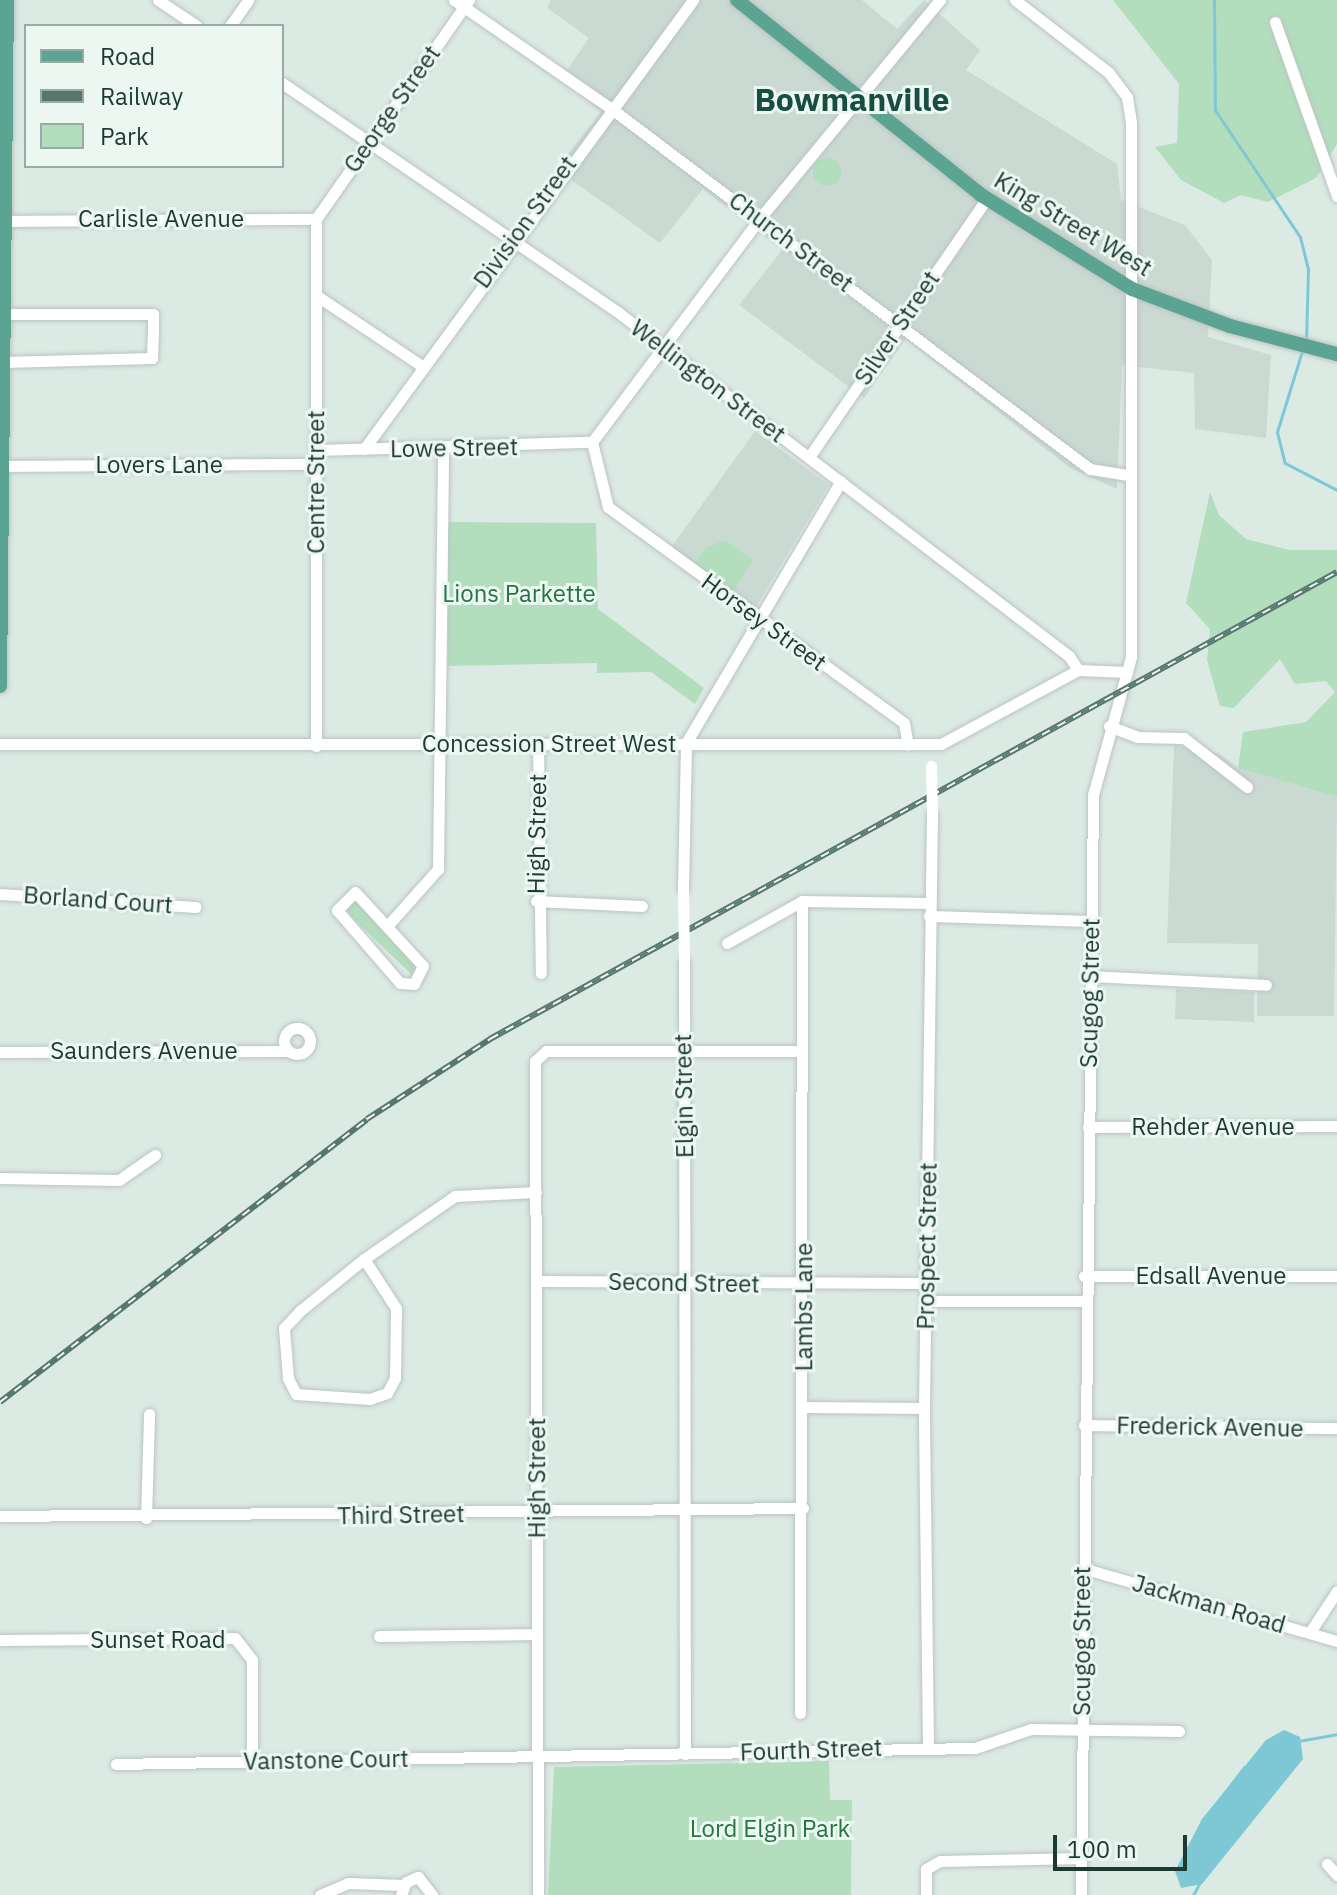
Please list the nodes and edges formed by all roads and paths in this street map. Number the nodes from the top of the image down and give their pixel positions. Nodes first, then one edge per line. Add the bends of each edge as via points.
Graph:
1 (7, 0) edge
2 (158, 0) edge
3 (248, 0) edge
4 (693, 0) edge
5 (737, 0) edge
6 (940, 0) edge
7 (1015, 0) edge
8 (462, 2) edge
9 (1275, 22) dead end
10 (194, 24) edge
11 (231, 24) edge
12 (284, 84) edge
13 (855, 100) junction
14 (608, 106) junction
15 (368, 142) junction
16 (1337, 196) edge
17 (986, 199) junction
18 (760, 218) junction
19 (316, 219) junction
20 (6, 221) junction
21 (512, 240) junction
22 (1132, 289) junction
23 (317, 296) junction
24 (4, 314) junction
25 (900, 324) junction
26 (662, 346) junction
27 (1337, 354) edge
28 (3, 362) junction
29 (422, 366) junction
30 (592, 442) junction
31 (443, 448) junction
32 (364, 449) junction
33 (315, 450) junction
34 (809, 457) junction
35 (315, 464) junction
36 (2, 466) junction
37 (1129, 475) junction
38 (841, 481) junction
39 (760, 620) junction
40 (1078, 670) junction
41 (1127, 672) junction
42 (0, 686) edge
43 (1109, 726) junction
44 (538, 743) junction
45 (686, 743) junction
46 (0, 744) edge
47 (441, 745) junction
48 (908, 745) junction
49 (932, 745) junction
50 (316, 746) junction
51 (1247, 787) dead end
52 (0, 894) edge
53 (536, 901) junction
54 (802, 901) junction
55 (930, 903) junction
56 (642, 906) dead end
57 (196, 907) dead end
58 (929, 916) junction
59 (1091, 921) junction
60 (389, 924) junction
61 (727, 943) dead end
62 (541, 973) dead end
63 (1091, 976) junction
64 (1266, 985) dead end
65 (683, 1050) junction
66 (289, 1051) dead end
67 (802, 1051) junction
68 (0, 1052) edge
69 (1337, 1126) edge
70 (1088, 1127) junction
71 (155, 1155) dead end
72 (0, 1178) edge
73 (536, 1192) junction
74 (364, 1259) junction
75 (1084, 1276) junction
76 (1337, 1276) edge
77 (538, 1281) junction
78 (687, 1283) junction
79 (927, 1283) junction
80 (806, 1285) junction
81 (927, 1301) junction
82 (1084, 1301) junction
83 (803, 1407) junction
84 (924, 1408) junction
85 (149, 1414) dead end
86 (1084, 1425) junction
87 (1337, 1428) edge
88 (803, 1508) junction
89 (685, 1511) junction
90 (536, 1513) junction
91 (0, 1516) edge
92 (146, 1518) junction
93 (1082, 1568) junction
94 (1337, 1591) edge
95 (1310, 1632) junction
96 (537, 1634) junction
97 (379, 1636) dead end
98 (0, 1640) edge
99 (1337, 1641) edge
100 (800, 1713) dead end
101 (1083, 1729) junction
102 (1179, 1731) dead end
103 (928, 1747) junction
104 (685, 1754) junction
105 (536, 1755) junction
106 (252, 1760) junction
107 (116, 1764) dead end
108 (1082, 1858) junction
109 (1327, 1864) dead end
110 (1337, 1875) edge
111 (402, 1890) edge
112 (320, 1895) edge
113 (432, 1895) edge
114 (538, 1895) edge
115 (926, 1895) edge
116 (1081, 1895) edge

1 - 20 main road
2 - 10 street
3 - 11 street
4 - 14 street, Division Street
5 - 13 main road, King Street West
6 - 13 street
7 - 22 street, Scugog Street via 1109,73 1127,97
8 - 14 street, Church Street
8 - 15 street, George Street
9 - 16 street
12 - 15 street, Wellington Street
13 - 17 main road, King Street West
13 - 18 street
14 - 18 street, Church Street
14 - 21 street, Division Street
15 - 19 street, George Street
15 - 21 street, Wellington Street
17 - 22 main road, King Street West
17 - 25 street, Silver Street
18 - 25 street, Church Street
18 - 26 street
19 - 20 street, Carlisle Avenue
19 - 23 street, Centre Street
20 - 24 main road
21 - 26 street, Wellington Street
21 - 29 street, Division Street
22 - 27 main road, King Street West via 1230,326
22 - 37 street, Scugog Street
23 - 29 street
23 - 33 street, Centre Street
24 - 28 main road
24 - 28 street via 153,314 153,335 152,358
25 - 34 street, Silver Street
25 - 37 street, Church Street via 1090,469
26 - 30 street
26 - 34 street, Wellington Street
28 - 36 main road
29 - 32 street, Division Street
30 - 31 street, Lowe Street
30 - 39 street, Horsey Street via 608,507
31 - 32 street, Lowe Street
31 - 47 street
32 - 33 street, Lowe Street
33 - 35 street, Centre Street
34 - 38 street, Wellington Street
35 - 36 street, Lovers Lane
35 - 50 street, Centre Street
36 - 42 main road
37 - 41 street, Scugog Street
38 - 39 street, Elgin Street
38 - 40 street, Wellington Street
39 - 45 street, Elgin Street
39 - 48 street, Horsey Street via 904,723
40 - 41 street
40 - 49 street, Concession Street West
41 - 43 street, Scugog Street
43 - 51 street via 1137,737 1184,738
43 - 59 street, Scugog Street via 1093,795
44 - 45 street, Concession Street West
44 - 47 street, Concession Street West
44 - 53 street, High Street
45 - 48 street, Concession Street West
45 - 65 street, Elgin Street, bridge
46 - 50 street, Concession Street West
47 - 50 street, Concession Street West
47 - 60 street via 438,869
48 - 49 street, Concession Street West
49 - 55 street, Prospect Street, bridge
52 - 57 street, Borland Court
53 - 56 street
53 - 62 street, High Street
54 - 55 street
54 - 61 street
54 - 67 street, Lambs Lane
55 - 58 street, Prospect Street
58 - 59 street
58 - 79 street, Prospect Street
59 - 63 street, Scugog Street
60 - 60 street via 355,892 338,902 358,941 400,983 414,984 423,966
63 - 64 street
63 - 70 street, Scugog Street
65 - 67 street
65 - 73 street, High Street via 546,1051 535,1061
65 - 78 street, Elgin Street
66 - 68 street, Saunders Avenue
67 - 80 street, Lambs Lane
69 - 70 street, Rehder Avenue
70 - 75 street, Scugog Street
71 - 72 street via 119,1180
73 - 74 street via 455,1196
73 - 77 street, High Street
74 - 74 street via 284,1328 296,1394 370,1399 387,1393 395,1378 396,1308
75 - 76 street, Edsall Avenue
75 - 82 street, Scugog Street
77 - 78 street, Second Street
77 - 90 street, High Street
78 - 80 street, Second Street
78 - 89 street, Elgin Street
79 - 80 street, Second Street
79 - 81 street, Prospect Street
80 - 83 street, Lambs Lane
81 - 82 street
81 - 84 street, Prospect Street
82 - 86 street, Scugog Street
83 - 84 street
83 - 88 street, Lambs Lane
84 - 103 street, Prospect Street
85 - 92 street
86 - 87 street, Frederick Avenue
86 - 93 street, Scugog Street
88 - 89 street, Third Street
88 - 100 street, Lambs Lane
89 - 90 street, Third Street
89 - 104 street, Elgin Street
90 - 92 street, Third Street
90 - 96 street, High Street
91 - 92 street, Third Street
93 - 95 street, Jackman Road
93 - 101 street, Scugog Street
94 - 95 street
95 - 99 street, Jackman Road
96 - 97 street
96 - 105 street, High Street
98 - 106 street, Sunset Road via 235,1638 252,1660
101 - 102 street, Fourth Street
101 - 103 street, Fourth Street via 1031,1729 975,1748
101 - 108 street, Scugog Street
103 - 104 street, Fourth Street
104 - 105 street, Fourth Street
105 - 106 street, Vanstone Court
105 - 114 street, High Street
106 - 107 street, Vanstone Court
108 - 115 street via 940,1861 926,1869
108 - 116 street, Scugog Street
109 - 110 street
111 - 112 street via 348,1883
111 - 113 street via 422,1878

